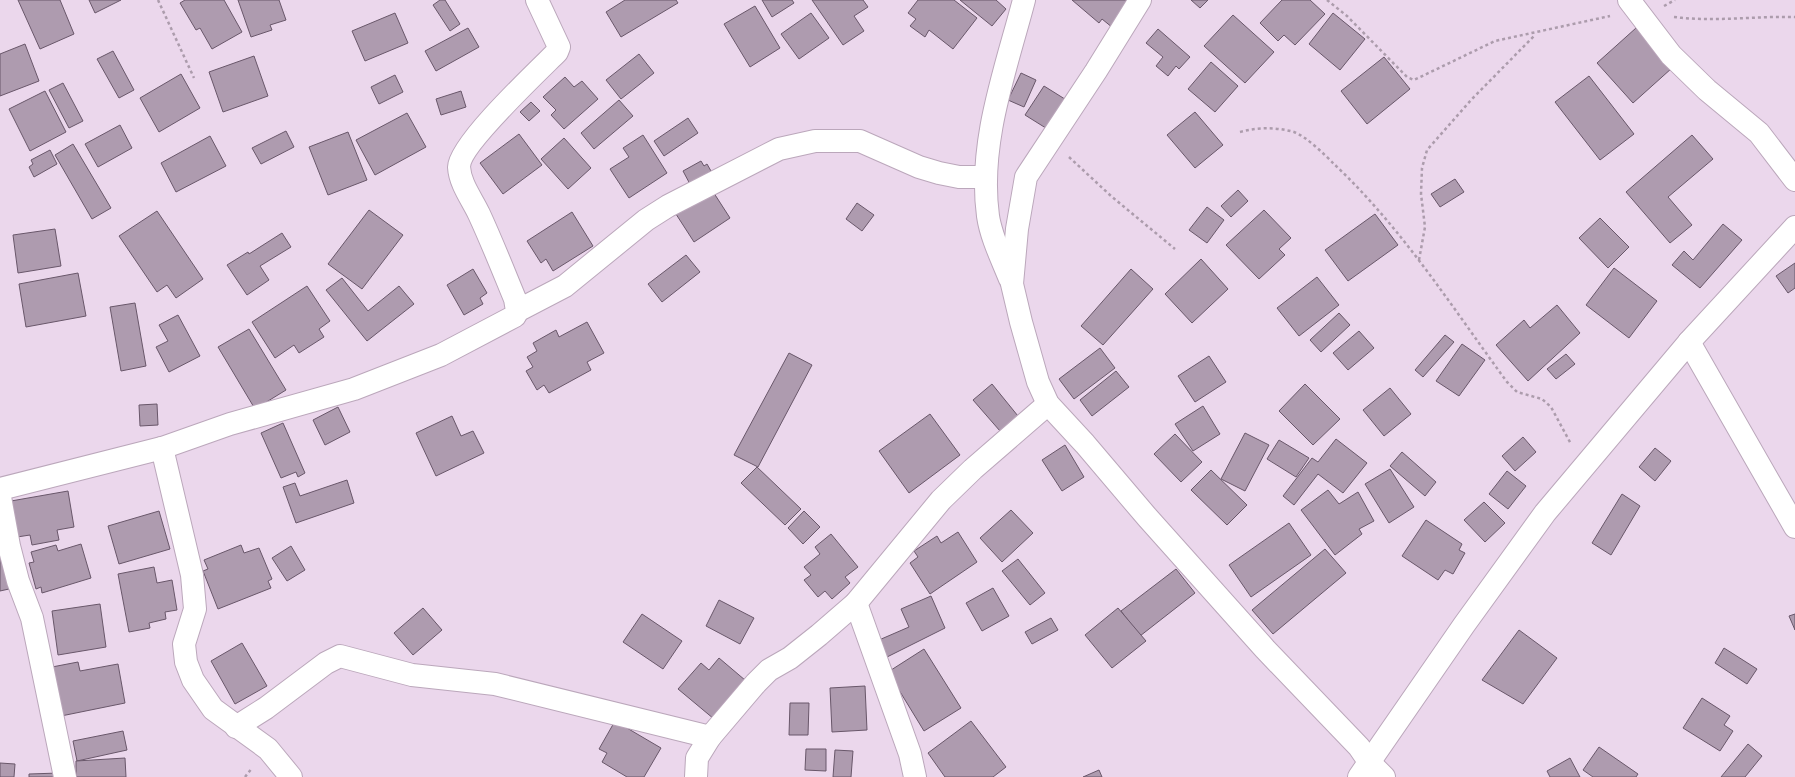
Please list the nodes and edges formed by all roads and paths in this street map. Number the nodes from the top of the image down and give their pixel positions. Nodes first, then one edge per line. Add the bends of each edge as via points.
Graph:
1 (158, 0) edge
2 (537, 0) edge
3 (1024, 0) edge
4 (1140, 0) edge
5 (1327, 0) edge
6 (1633, 5) edge
7 (1795, 17) edge
8 (1536, 34) junction
9 (194, 78) dead end
10 (1240, 132) dead end
11 (1052, 140) junction
12 (985, 177) junction
13 (1795, 180) edge
14 (1795, 227) edge
15 (1175, 249) dead end
16 (1419, 260) junction
17 (1012, 284) junction
18 (517, 311) junction
19 (1688, 342) junction
20 (1048, 404) junction
21 (162, 448) junction
22 (1584, 467) junction
23 (0, 489) edge
24 (0, 497) edge
25 (1795, 527) edge
26 (856, 604) junction
27 (236, 727) junction
28 (710, 737) junction
29 (1371, 772) edge
30 (65, 777) edge
31 (291, 777) edge
32 (696, 777) edge
33 (915, 777) edge

1 - 9 path
2 - 18 street via 559,47 557,52 468,145 459,166 462,181 512,291
3 - 12 street via 995,113
4 - 11 street
5 - 8 path via 1347,16 1407,77 1414,80 1495,42
6 - 7 path via 1698,20
6 - 8 path
6 - 13 street via 1671,56 1706,90 1759,133
8 - 16 path via 1437,136 1427,150 1422,168 1421,194 1425,227
10 - 16 path via 1255,128 1276,128 1295,133 1321,151 1386,217
11 - 15 path via 1111,196
11 - 17 street via 1026,178 1016,229
12 - 17 street via 988,217
12 - 18 street via 939,173 860,141 815,141 780,149 668,206 646,220 565,286
14 - 19 street
16 - 22 path via 1507,382 1517,392 1542,399 1551,407
17 - 20 street via 1038,382
18 - 21 street via 512,318 441,355 354,389 230,424
19 - 22 street
19 - 25 street
20 - 26 street via 972,469 941,500
20 - 29 street via 1265,649 1359,748
21 - 23 street
21 - 27 street via 192,575 195,609 184,644 186,662 205,699 213,709
22 - 29 street via 1536,526 1464,625
24 - 30 street via 18,581 32,618
26 - 28 street via 790,658 769,670
26 - 33 street via 910,754
27 - 28 street via 272,704 326,663 340,656 412,675 495,684
27 - 31 street via 268,749
28 - 32 street via 697,758

